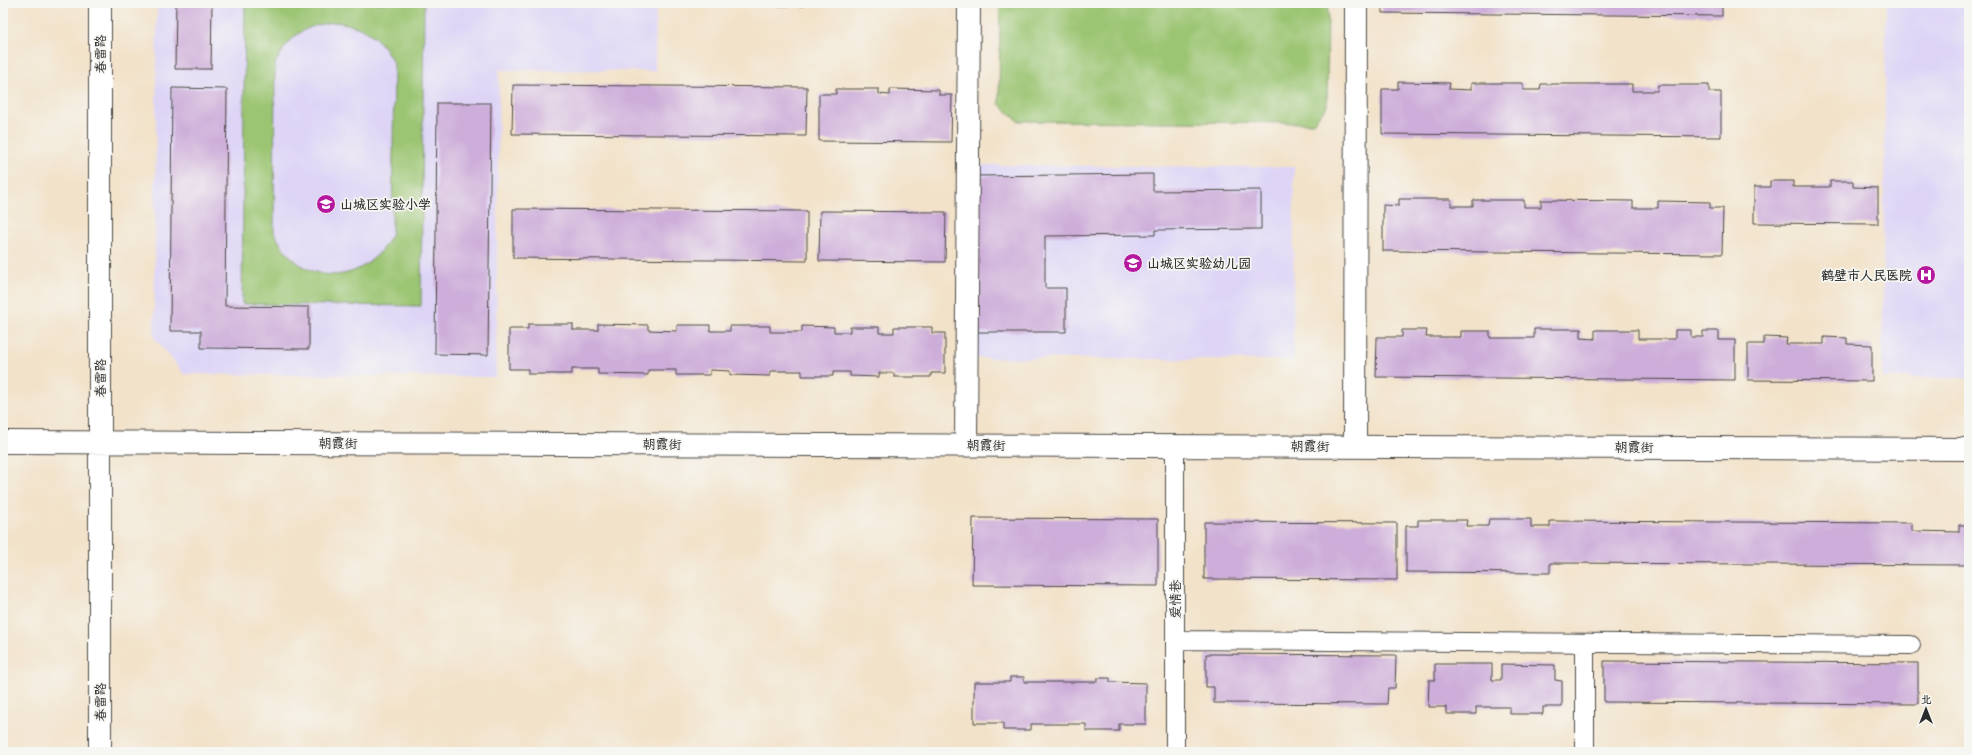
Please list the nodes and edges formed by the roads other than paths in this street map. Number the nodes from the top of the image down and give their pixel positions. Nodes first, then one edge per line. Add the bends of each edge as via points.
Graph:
1 (100, 3) edge
2 (969, 3) edge
3 (1356, 3) edge
4 (3, 442) edge
5 (100, 443) junction
6 (966, 445) junction
7 (1175, 446) junction
8 (1355, 446) junction
9 (1969, 448) edge
10 (1175, 640) junction
11 (1585, 643) junction
12 (1911, 645) dead end
13 (100, 752) edge
14 (1175, 752) edge
15 (1584, 752) edge

1 - 5 street, 春雷路
2 - 6 street
3 - 8 street
4 - 5 street, 朝霞街
5 - 6 street, 朝霞街
5 - 13 street, 春雷路
6 - 7 street, 朝霞街
7 - 8 street, 朝霞街
7 - 10 lane, 爱情巷
8 - 9 street, 朝霞街
10 - 11 lane
10 - 14 lane, 爱情巷
11 - 12 lane
11 - 15 lane

